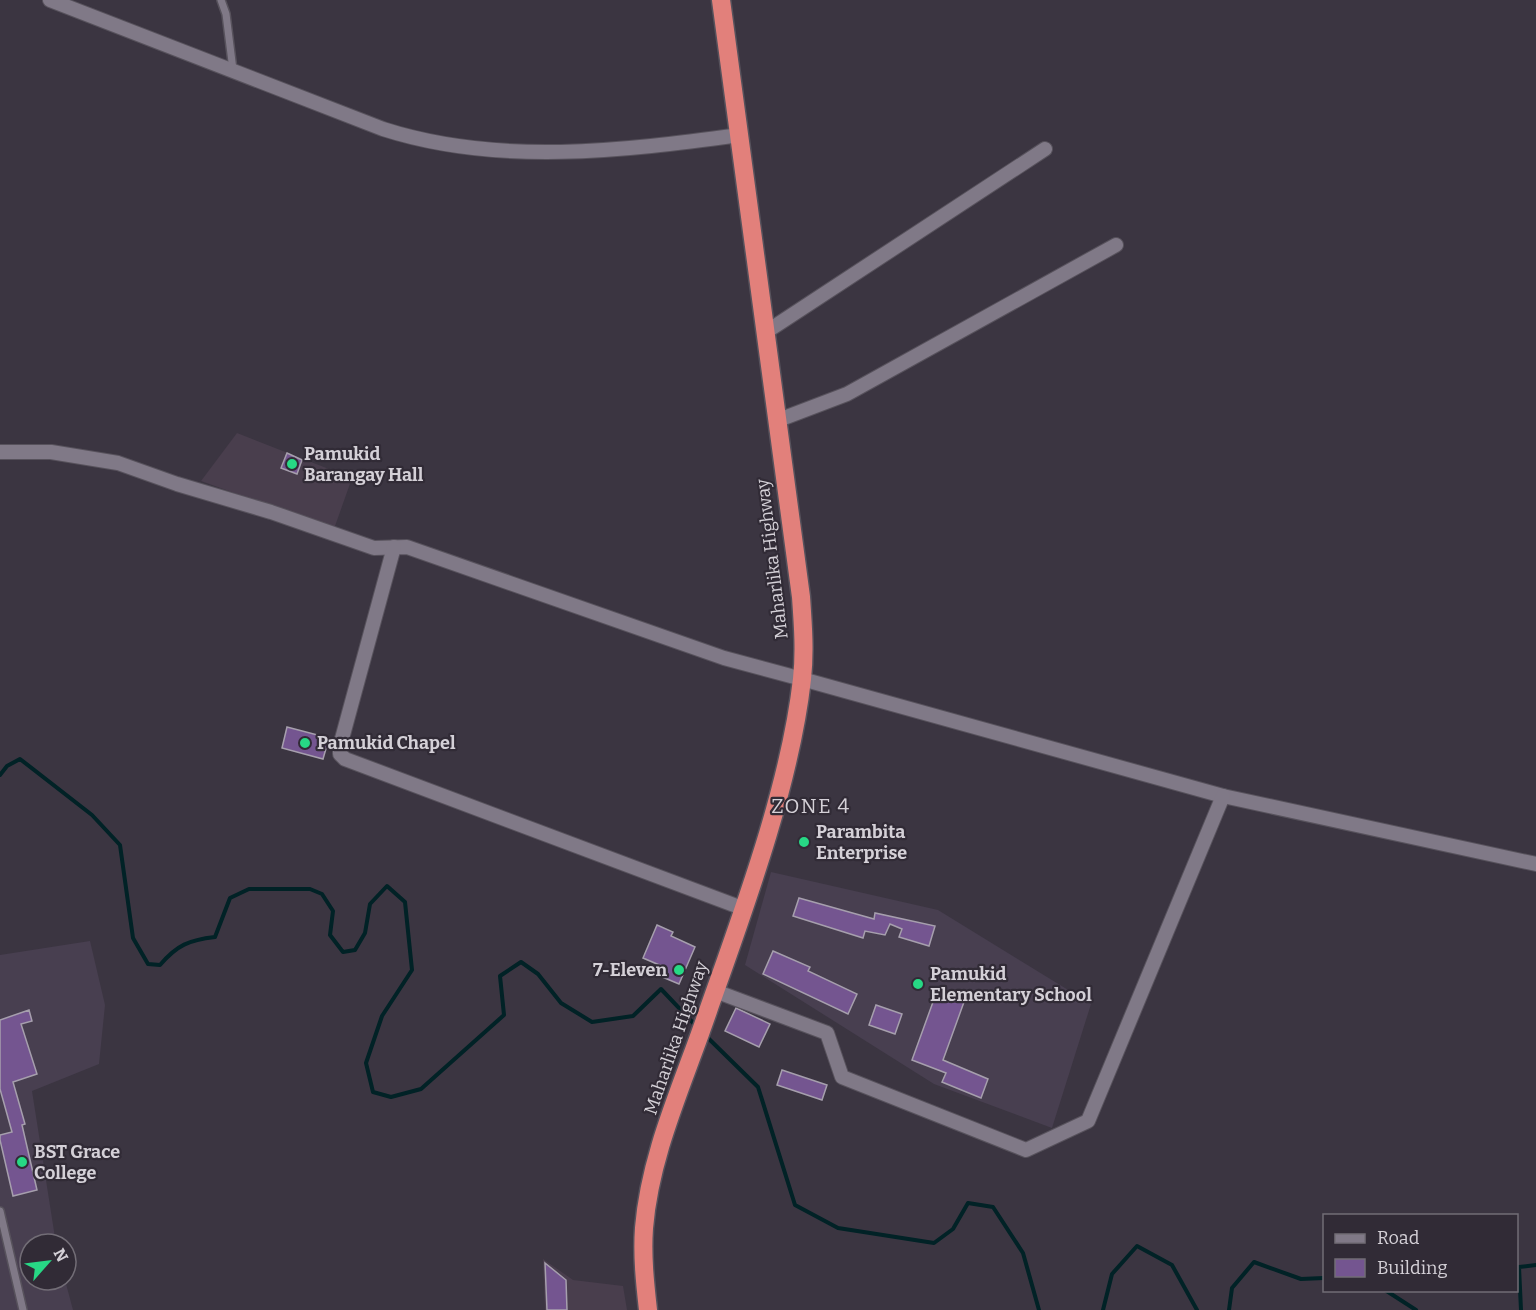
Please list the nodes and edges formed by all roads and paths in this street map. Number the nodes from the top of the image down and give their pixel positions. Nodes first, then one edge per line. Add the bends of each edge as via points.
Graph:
1 (50, 0) edge
2 (221, 0) edge
3 (721, 0) edge
4 (233, 70) junction
5 (740, 135) junction
6 (1045, 149) dead end
7 (1116, 245) dead end
8 (766, 332) junction
9 (776, 421) junction
10 (0, 452) edge
11 (394, 547) junction
12 (802, 679) junction
13 (1223, 796) junction
14 (1536, 864) edge
15 (742, 908) junction
16 (715, 991) junction
17 (0, 1211) edge
18 (23, 1310) edge
19 (648, 1310) edge

1 - 4 street
2 - 4 lane
3 - 5 highway, Maharlika Highway
4 - 5 street via 383,129 448,147 520,152 613,150
5 - 8 highway, Maharlika Highway
6 - 8 street
7 - 9 street via 847,394
8 - 9 highway, Maharlika Highway
9 - 12 highway, Maharlika Highway via 801,597
10 - 11 street via 51,452 118,463 374,548
11 - 12 street via 407,547 724,658
11 - 15 street via 340,746 345,759
12 - 13 street
12 - 15 highway, Maharlika Highway via 778,793
13 - 14 street
13 - 16 street via 1088,1121 1026,1150 842,1077 827,1033
15 - 16 highway, Maharlika Highway
16 - 19 highway, Maharlika Highway via 658,1154 647,1204 643,1257
17 - 18 lane

